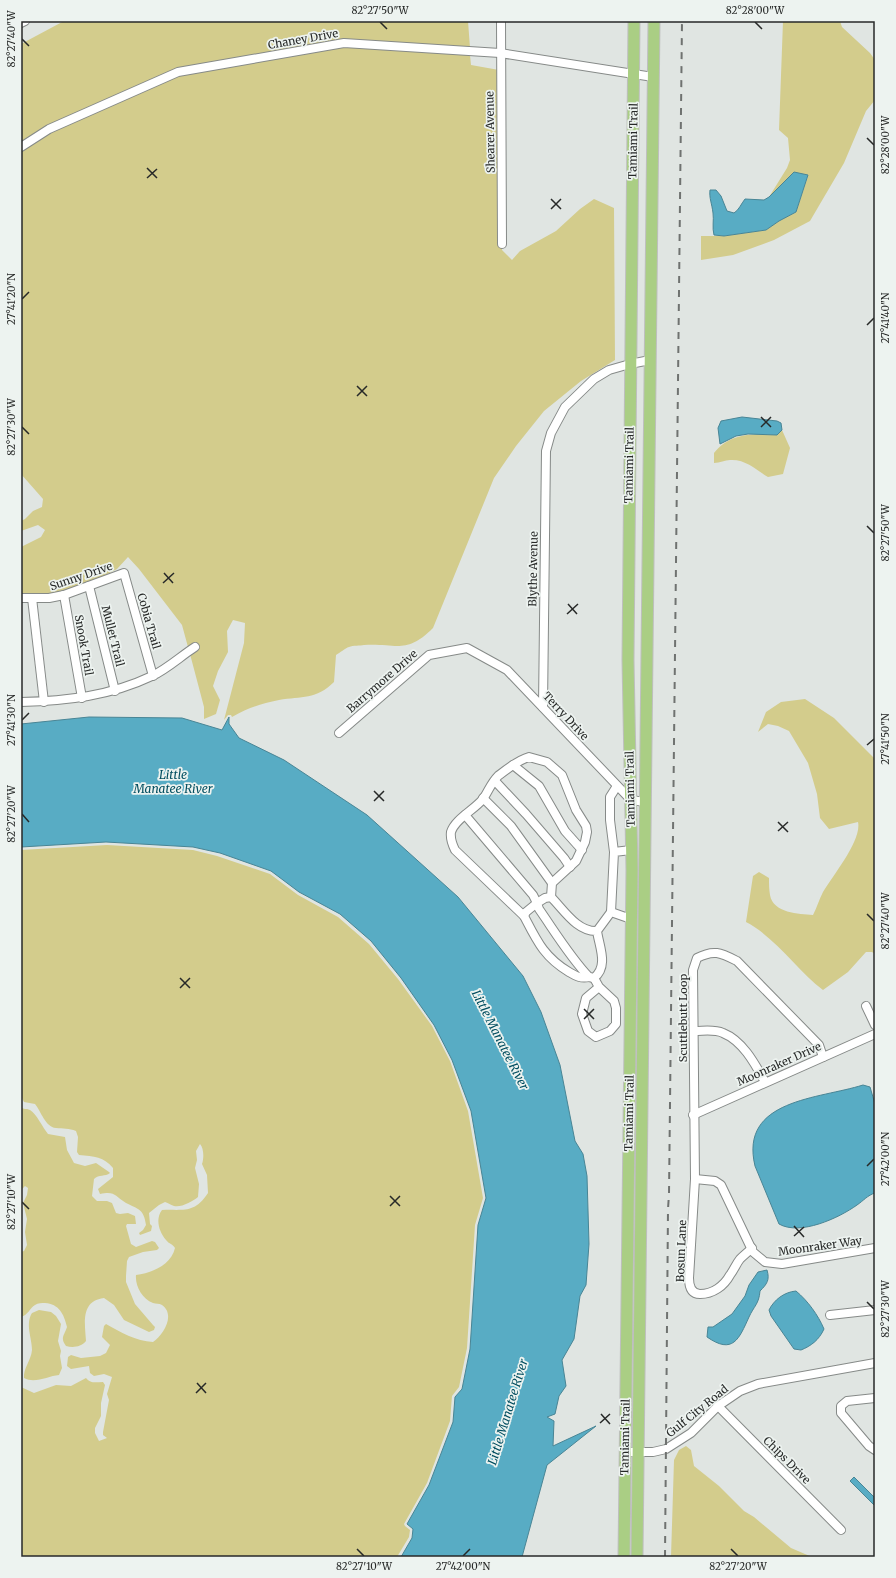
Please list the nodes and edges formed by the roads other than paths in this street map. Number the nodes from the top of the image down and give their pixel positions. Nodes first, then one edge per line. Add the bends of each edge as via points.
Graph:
1 (25, 21) edge
2 (501, 21) edge
3 (634, 21) edge
4 (654, 21) edge
5 (21, 23) edge
6 (500, 53) junction
7 (634, 75) junction
8 (653, 77) junction
9 (21, 147) edge
10 (502, 244) dead end
11 (650, 360) junction
12 (630, 364) junction
13 (124, 573) joint
14 (89, 586) junction
15 (64, 595) junction
16 (21, 598) edge
17 (32, 598) junction
18 (195, 646) dead end
19 (467, 648) joint
20 (153, 676) junction
21 (116, 691) junction
22 (82, 698) junction
23 (21, 702) edge
24 (44, 702) junction
25 (542, 707) junction
26 (339, 733) dead end
27 (513, 765) junction
28 (495, 781) junction
29 (617, 786) junction
30 (483, 798) junction
31 (631, 800) junction
32 (645, 802) junction
33 (465, 815) junction
34 (582, 850) junction
35 (631, 850) junction
36 (614, 852) junction
37 (570, 867) junction
38 (552, 884) junction
39 (551, 897) junction
40 (537, 903) junction
41 (611, 912) junction
42 (524, 916) junction
43 (631, 919) junction
44 (597, 931) junction
45 (592, 977) junction
46 (599, 987) junction
47 (866, 1006) dead end
48 (875, 1025) edge
49 (695, 1031) junction
50 (875, 1034) edge
51 (823, 1057) junction
52 (765, 1082) junction
53 (693, 1115) junction
54 (628, 1173) junction
55 (641, 1173) junction
56 (695, 1179) junction
57 (752, 1248) junction
58 (875, 1248) edge
59 (875, 1310) edge
60 (830, 1315) dead end
61 (875, 1363) edge
62 (875, 1398) edge
63 (718, 1406) junction
64 (875, 1450) edge
65 (625, 1452) junction
66 (638, 1452) junction
67 (841, 1530) dead end
68 (624, 1557) edge
69 (637, 1557) edge

1 - 5 street
2 - 6 street, Shearer Avenue
3 - 7 main road, Tamiami Trail
4 - 8 main road, Tamiami Trail
6 - 7 street, Chaney Drive
6 - 9 street, Chaney Drive via 344,42 178,72 49,129
6 - 10 street, Shearer Avenue
7 - 8 street, Chaney Drive
7 - 12 main road, Tamiami Trail
8 - 11 main road, Tamiami Trail
11 - 12 street
11 - 32 main road, Tamiami Trail
12 - 25 street, Blythe Avenue via 609,370 594,379 565,407 551,433 546,451
12 - 31 main road, Tamiami Trail via 628,660
13 - 14 street, Sunny Drive
13 - 20 street, Cobia Trail
14 - 15 street, Sunny Drive
14 - 21 street, Mullet Trail
15 - 17 street, Sunny Drive
15 - 22 street, Snook Trail
16 - 17 street, Sunny Drive
17 - 24 street
18 - 20 street
19 - 25 street, Terry Drive via 507,670
19 - 26 street, Barrymore Drive via 429,655
20 - 21 street
21 - 22 street
22 - 24 street
23 - 24 street
25 - 29 street, Terry Drive
27 - 28 street
27 - 34 street via 539,786 565,832
27 - 34 street via 529,757 547,762 558,770 586,826
28 - 30 street
28 - 37 street
29 - 31 street, Terry Drive
29 - 36 street via 610,796
30 - 33 street
30 - 38 street via 511,826
31 - 32 street
31 - 35 main road, Tamiami Trail
32 - 55 main road, Tamiami Trail
33 - 40 street
33 - 42 street via 452,829 452,844 455,850
34 - 37 street
35 - 36 street
35 - 43 main road, Tamiami Trail
36 - 41 street
37 - 38 street
38 - 39 street
39 - 40 street
39 - 44 street via 581,927
40 - 42 street
40 - 45 street via 579,966
41 - 43 street
41 - 44 street
42 - 45 street via 548,957 577,976 584,979
43 - 54 main road, Tamiami Trail
44 - 45 street via 602,969 599,974
45 - 46 street
46 - 46 street via 614,1001 616,1024 610,1032 596,1037 588,1031 582,1014 586,998
47 - 48 street
49 - 51 street, Scuttlebutt Loop via 694,970 697,958 706,953 716,953 737,961 819,1045
49 - 52 street via 711,1030 736,1040 755,1063
49 - 53 street, Scuttlebutt Loop
50 - 51 street, Moonraker Drive
51 - 52 street, Moonraker Drive
52 - 53 street, Moonraker Drive
53 - 56 street, Scuttlebutt Loop
54 - 55 street
54 - 65 main road, Tamiami Trail
55 - 66 main road, Tamiami Trail
56 - 57 street, Moonraker Way via 714,1181 722,1185
56 - 57 street, Bosun Lane via 689,1278 693,1292 709,1293 719,1288 740,1259
57 - 58 street, Moonraker Way via 765,1262 782,1264
59 - 60 street
61 - 63 street, Gulf City Road via 758,1384 740,1391
62 - 64 street via 847,1401 842,1406 841,1413
63 - 66 street, Gulf City Road via 691,1433 666,1449
63 - 67 street, Chips Drive
65 - 66 street, Gulf City Road
65 - 68 main road, Tamiami Trail
66 - 69 main road, Tamiami Trail

